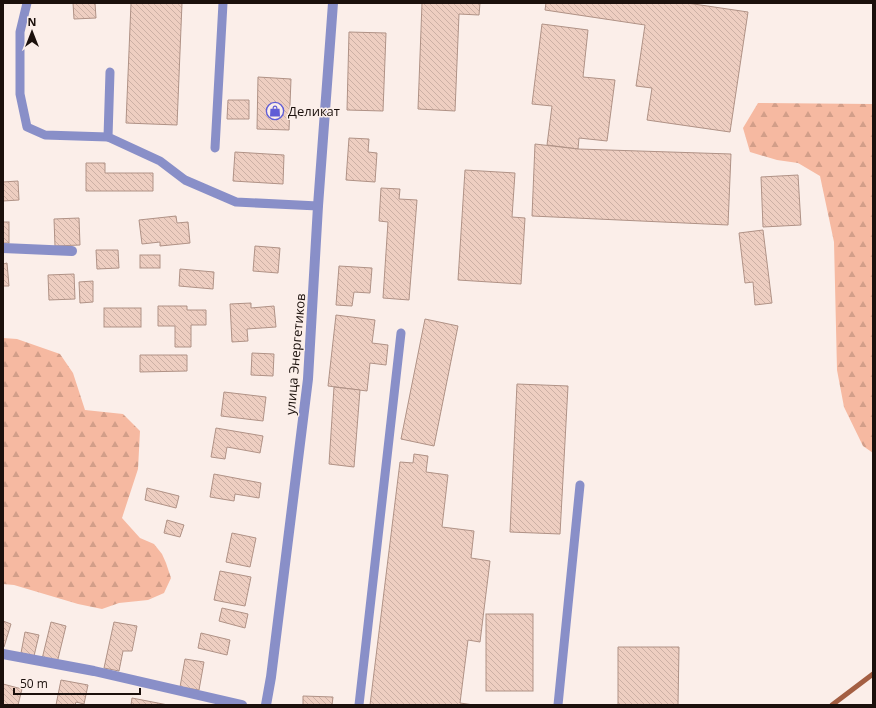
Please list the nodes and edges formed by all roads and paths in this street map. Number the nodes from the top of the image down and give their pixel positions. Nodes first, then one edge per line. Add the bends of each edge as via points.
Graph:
1 (27, 3) edge
2 (223, 3) edge
3 (333, 3) edge
4 (110, 72) dead end
5 (108, 137) junction
6 (215, 148) dead end
7 (318, 206) junction
8 (3, 248) edge
9 (72, 251) dead end
10 (401, 333) dead end
11 (580, 485) dead end
12 (3, 654) edge
13 (242, 705) edge
14 (266, 705) edge
15 (359, 705) edge
16 (558, 705) edge

1 - 5 lane via 20,32 20,94 27,127 45,135
2 - 6 lane
3 - 7 street, улица Энергетиков
4 - 5 lane
5 - 7 lane via 160,161 185,180 236,202
7 - 14 street, улица Энергетиков via 308,379
8 - 9 street
10 - 15 lane
11 - 16 lane
12 - 13 street via 94,671

